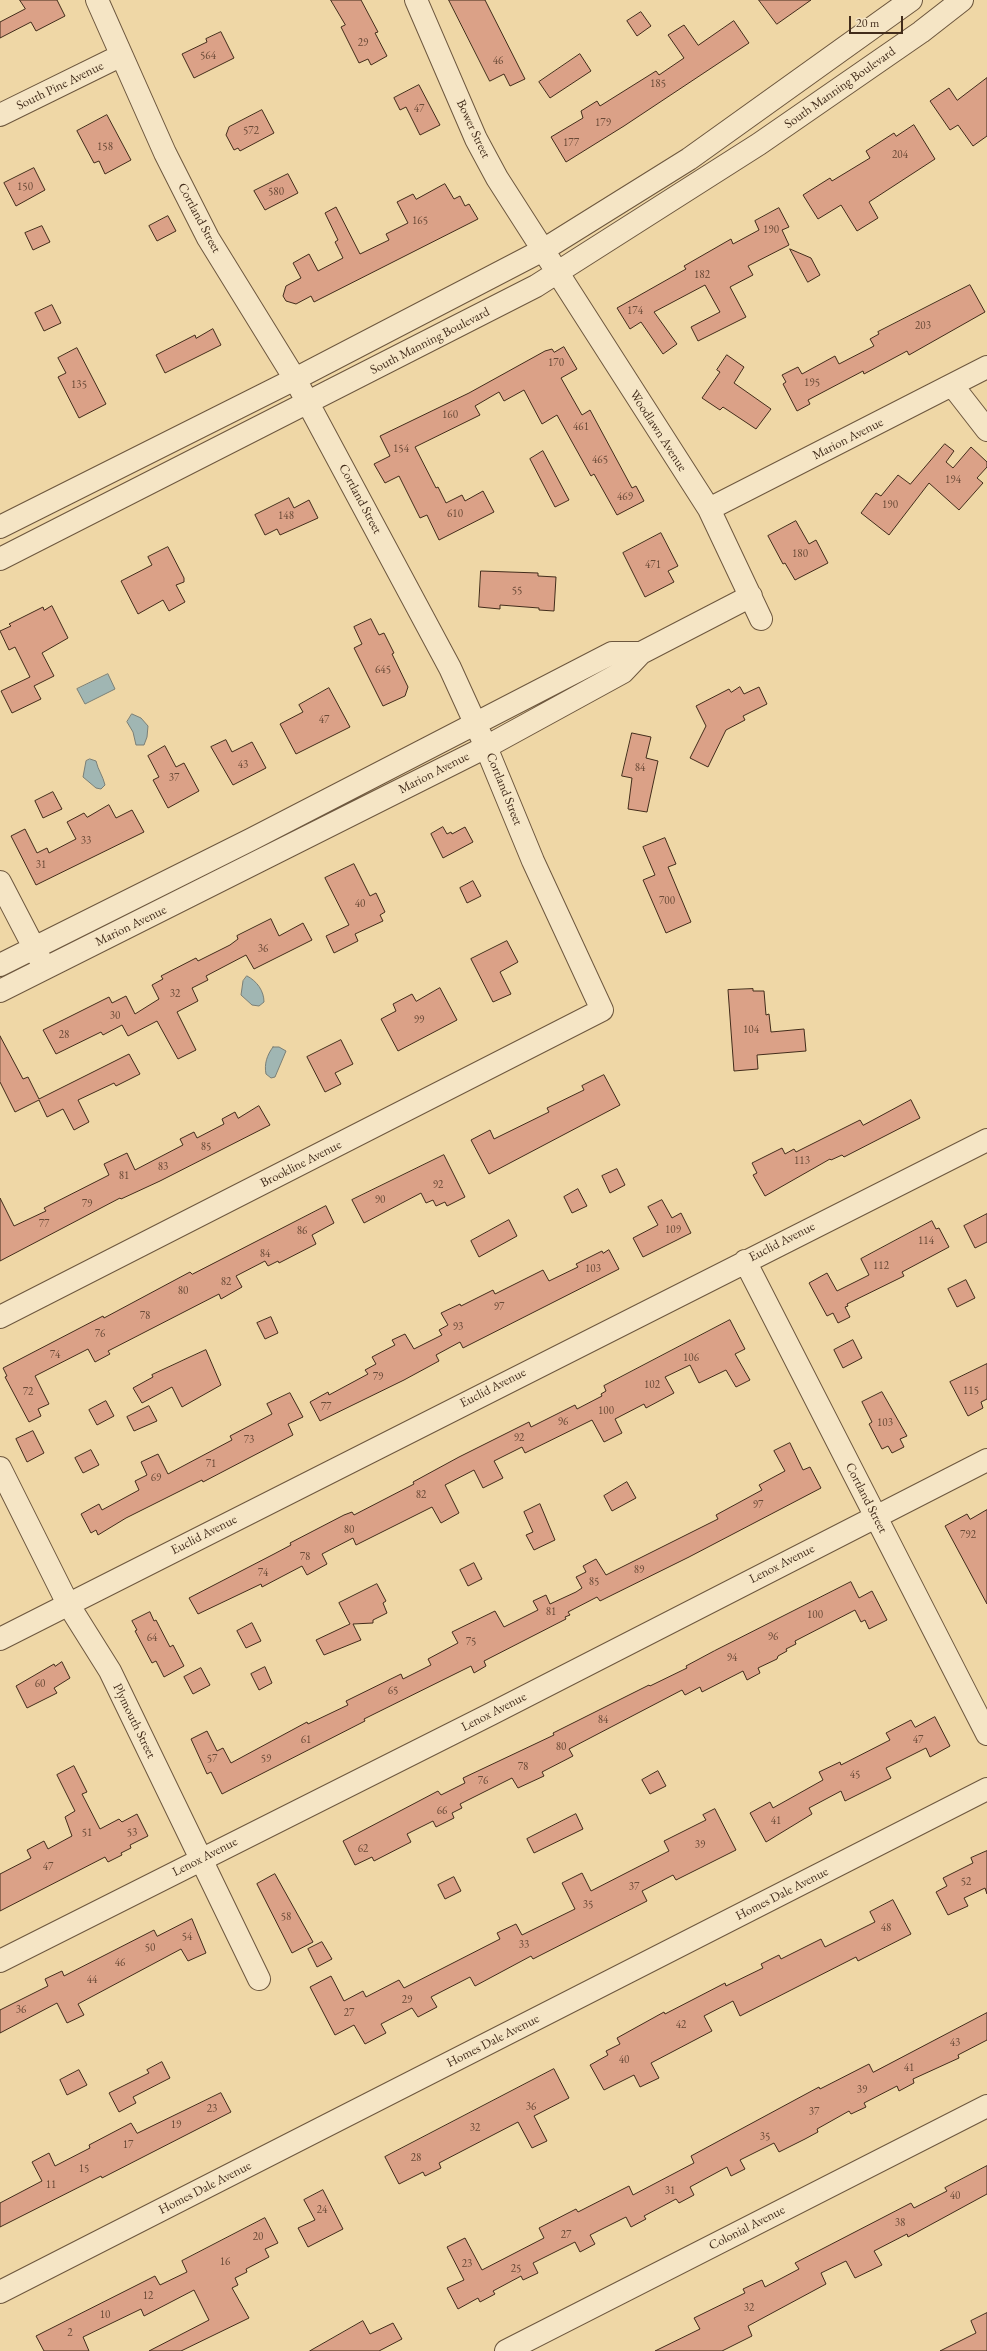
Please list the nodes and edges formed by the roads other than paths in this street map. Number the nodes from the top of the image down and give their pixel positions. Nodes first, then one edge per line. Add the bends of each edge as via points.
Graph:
1 (97, 0) edge
2 (416, 0) edge
3 (962, 0) edge
4 (907, 3) edge
5 (921, 32) junction
6 (120, 56) junction
7 (0, 115) edge
8 (743, 120) junction
9 (759, 144) junction
10 (543, 250) junction
11 (558, 273) junction
12 (987, 367) edge
13 (295, 379) junction
14 (952, 385) junction
15 (309, 404) junction
16 (987, 430) edge
17 (76, 488) junction
18 (708, 509) junction
19 (89, 514) junction
20 (0, 527) edge
21 (0, 559) edge
22 (751, 596) junction
23 (761, 619) dead end
24 (641, 653) junction
25 (476, 724) junction
26 (486, 747) junction
27 (252, 839) junction
28 (262, 861) junction
29 (0, 882) edge
30 (34, 948) junction
31 (0, 965) edge
32 (45, 968) junction
33 (0, 991) edge
34 (602, 1010) joint
35 (987, 1140) edge
36 (745, 1261) junction
37 (0, 1317) edge
38 (987, 1460) edge
39 (0, 1468) edge
40 (875, 1516) junction
41 (68, 1604) junction
42 (0, 1639) edge
43 (987, 1734) edge
44 (987, 1789) edge
45 (199, 1860) junction
46 (0, 1961) edge
47 (259, 1979) dead end
48 (987, 2106) edge
49 (0, 2292) edge
50 (506, 2351) edge

1 - 6 street, Cortland Street
2 - 10 street, Bower Street via 486,159
3 - 5 street, South Manning Boulevard
4 - 5 street
4 - 8 street
5 - 9 street, South Manning Boulevard
6 - 7 street, South Pine Avenue
6 - 13 street, Cortland Street via 208,238
8 - 9 street
8 - 10 street via 689,159
9 - 11 street, South Manning Boulevard
10 - 11 street, Woodlawn Avenue
10 - 13 street
11 - 15 street, South Manning Boulevard
11 - 18 street, Woodlawn Avenue
12 - 14 street, Marion Avenue
13 - 15 street, Cortland Street
13 - 17 street
14 - 16 street
14 - 18 street, Marion Avenue
15 - 19 street, South Manning Boulevard
15 - 25 street, Cortland Street via 450,668
17 - 19 street
17 - 20 street
18 - 22 street, Woodlawn Avenue
19 - 21 street, South Manning Boulevard
22 - 23 street, Woodlawn Avenue
22 - 24 street, Marion Avenue
24 - 25 street, Marion Avenue via 612,653
24 - 26 street, Marion Avenue via 623,672
25 - 26 street, Cortland Street
25 - 27 street, Marion Avenue
26 - 28 street, Marion Avenue
26 - 34 street, Cortland Street via 533,861
27 - 28 street
27 - 30 street, Marion Avenue
28 - 32 street, Marion Avenue
29 - 30 street
30 - 31 street, Marion Avenue
30 - 32 street
32 - 33 street, Marion Avenue
34 - 37 street, Brookline Avenue
35 - 36 street, Euclid Avenue
36 - 40 street, Cortland Street
36 - 41 street, Euclid Avenue
38 - 40 street, Lenox Avenue
39 - 41 street, Plymouth Street
40 - 43 street, Cortland Street
40 - 45 street, Lenox Avenue via 491,1714
41 - 42 street, Euclid Avenue
41 - 45 street, Plymouth Street via 110,1671
44 - 49 street, Homes Dale Avenue
45 - 46 street, Lenox Avenue
45 - 47 street, Plymouth Street
48 - 50 street, Colonial Avenue

